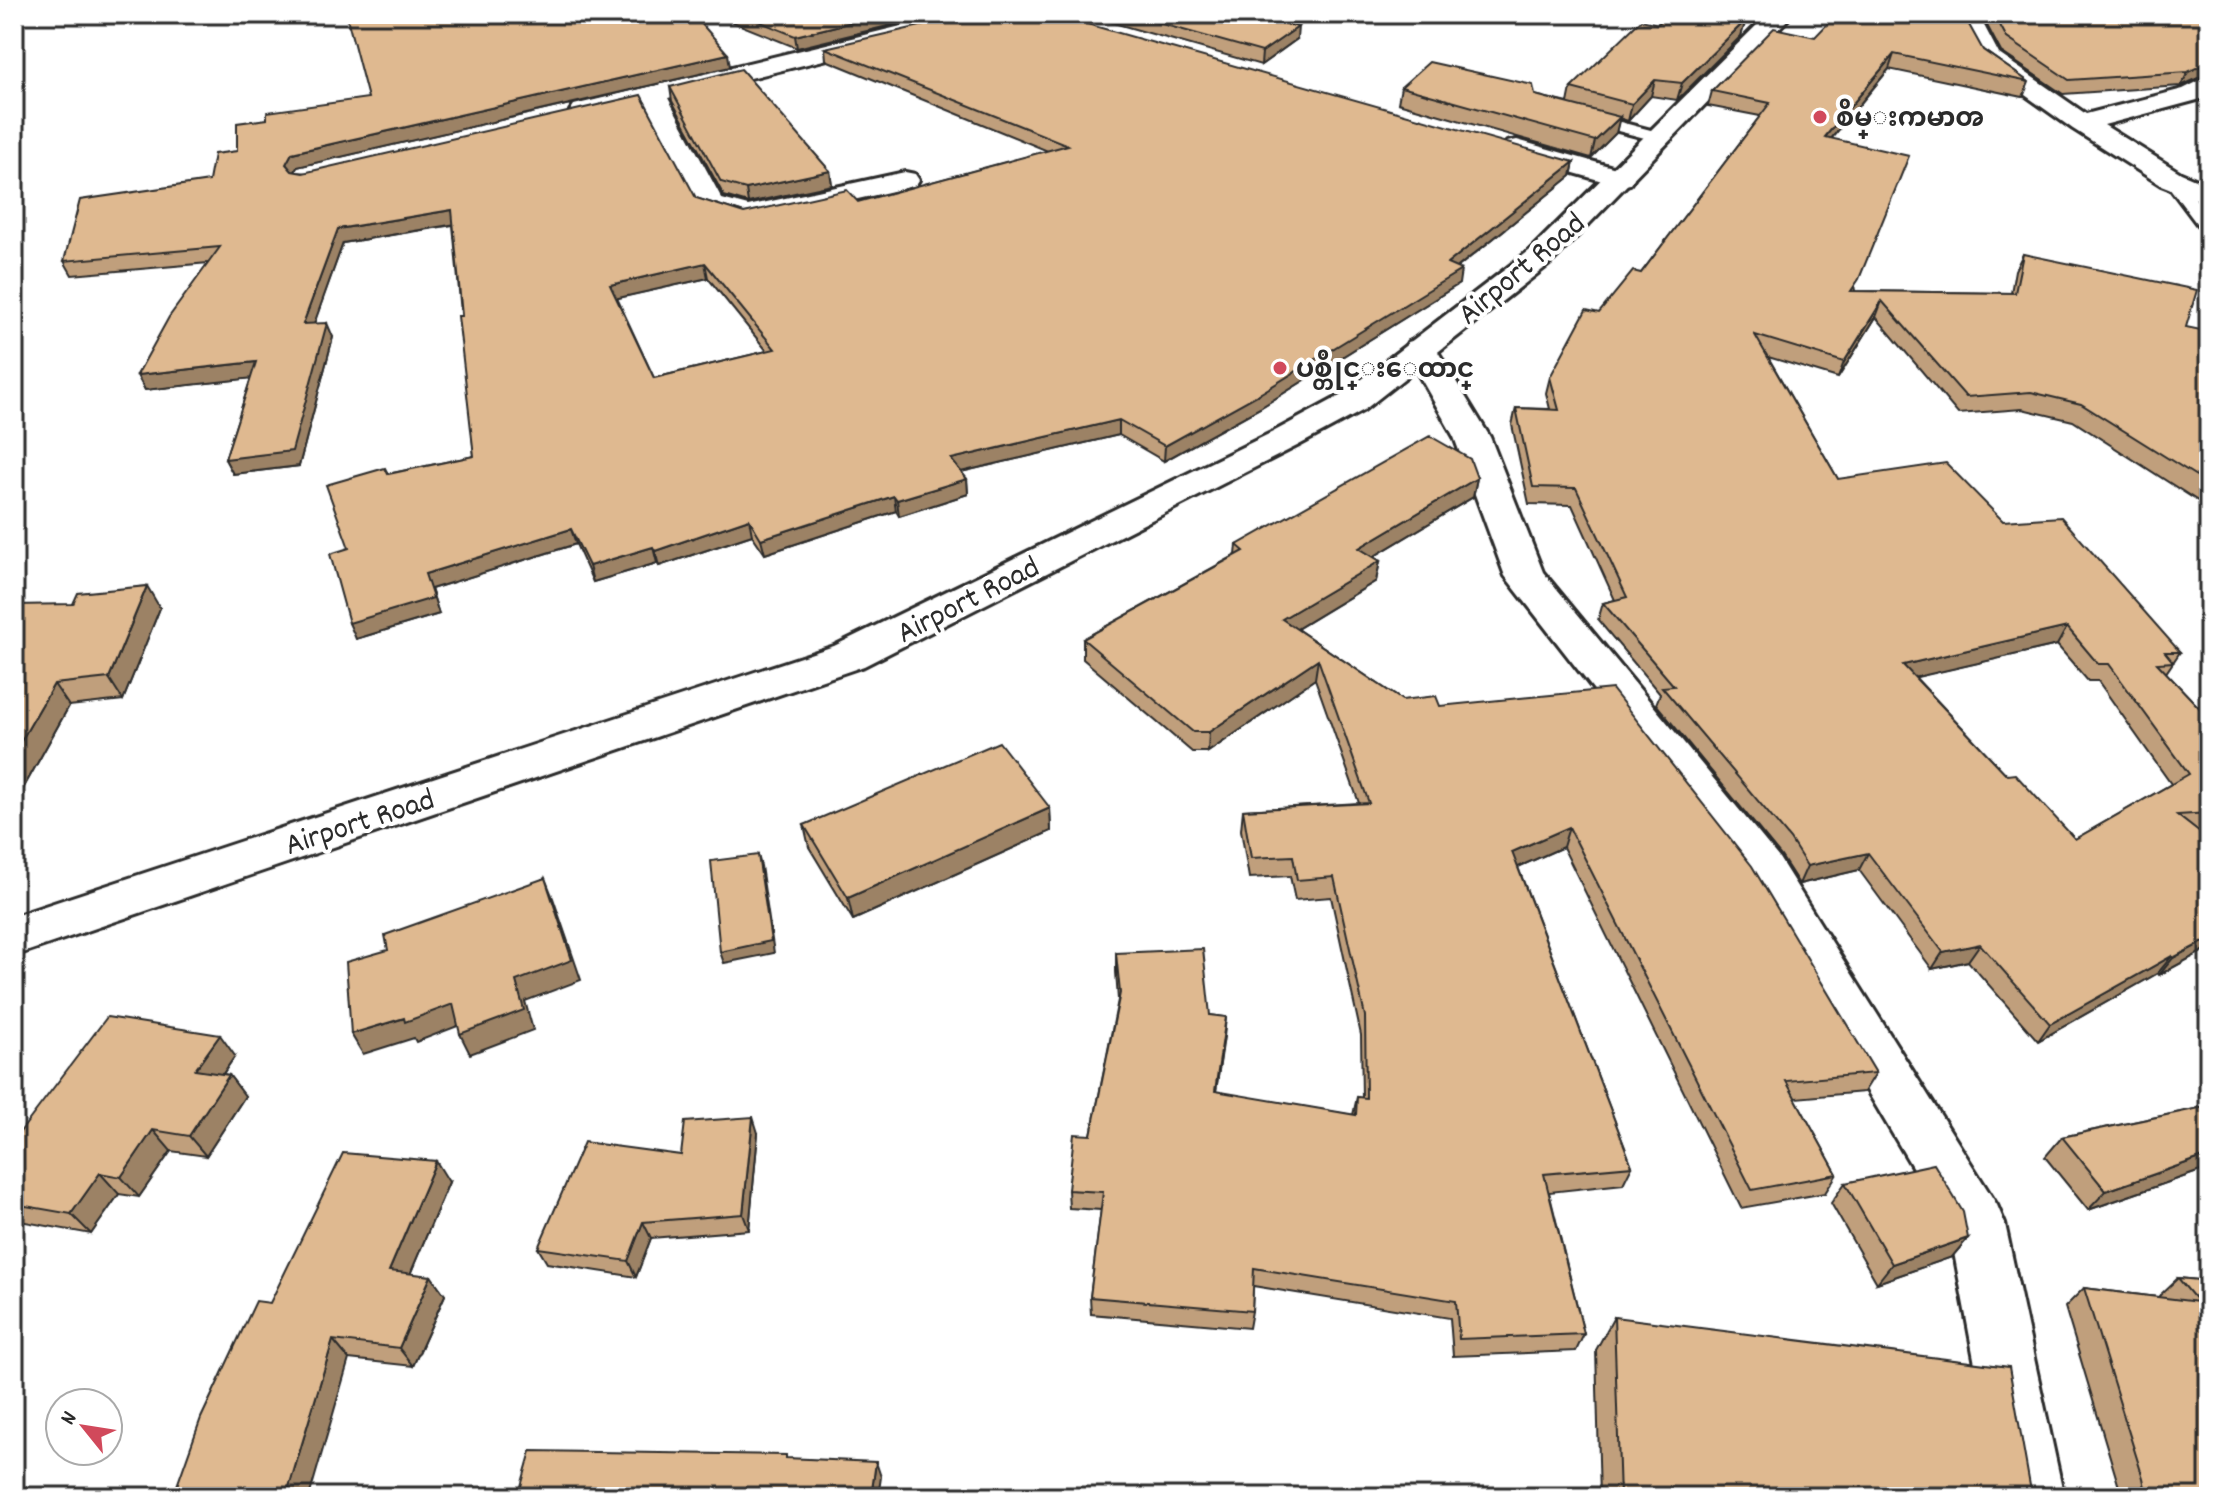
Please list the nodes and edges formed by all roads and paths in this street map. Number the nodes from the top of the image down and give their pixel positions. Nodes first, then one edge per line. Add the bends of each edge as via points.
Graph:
1 (984, 14) edge
2 (1781, 14) edge
3 (1966, 14) edge
4 (2209, 84) edge
5 (653, 95) junction
6 (1569, 113) edge
7 (563, 116) edge
8 (2082, 123) junction
9 (1660, 137) junction
10 (1500, 143) edge
11 (1620, 178) junction
12 (2171, 179) junction
13 (905, 180) dead end
14 (2209, 195) edge
15 (2209, 228) edge
16 (1420, 349) junction
17 (14, 936) edge
18 (2032, 1497) edge

1 - 5 street via 873,28
2 - 9 street, Airport Road
3 - 8 street via 1989,58
4 - 8 street via 2192,94
5 - 7 street
5 - 13 street via 711,205 731,213 747,215
6 - 9 lane
8 - 12 street
9 - 11 street, Airport Road
10 - 11 street
11 - 16 street, Airport Road via 1540,257
12 - 14 street
12 - 15 lane
16 - 17 street, Airport Road via 1352,403 849,656
16 - 18 street via 1472,437 1525,576 1762,871 1977,1224

